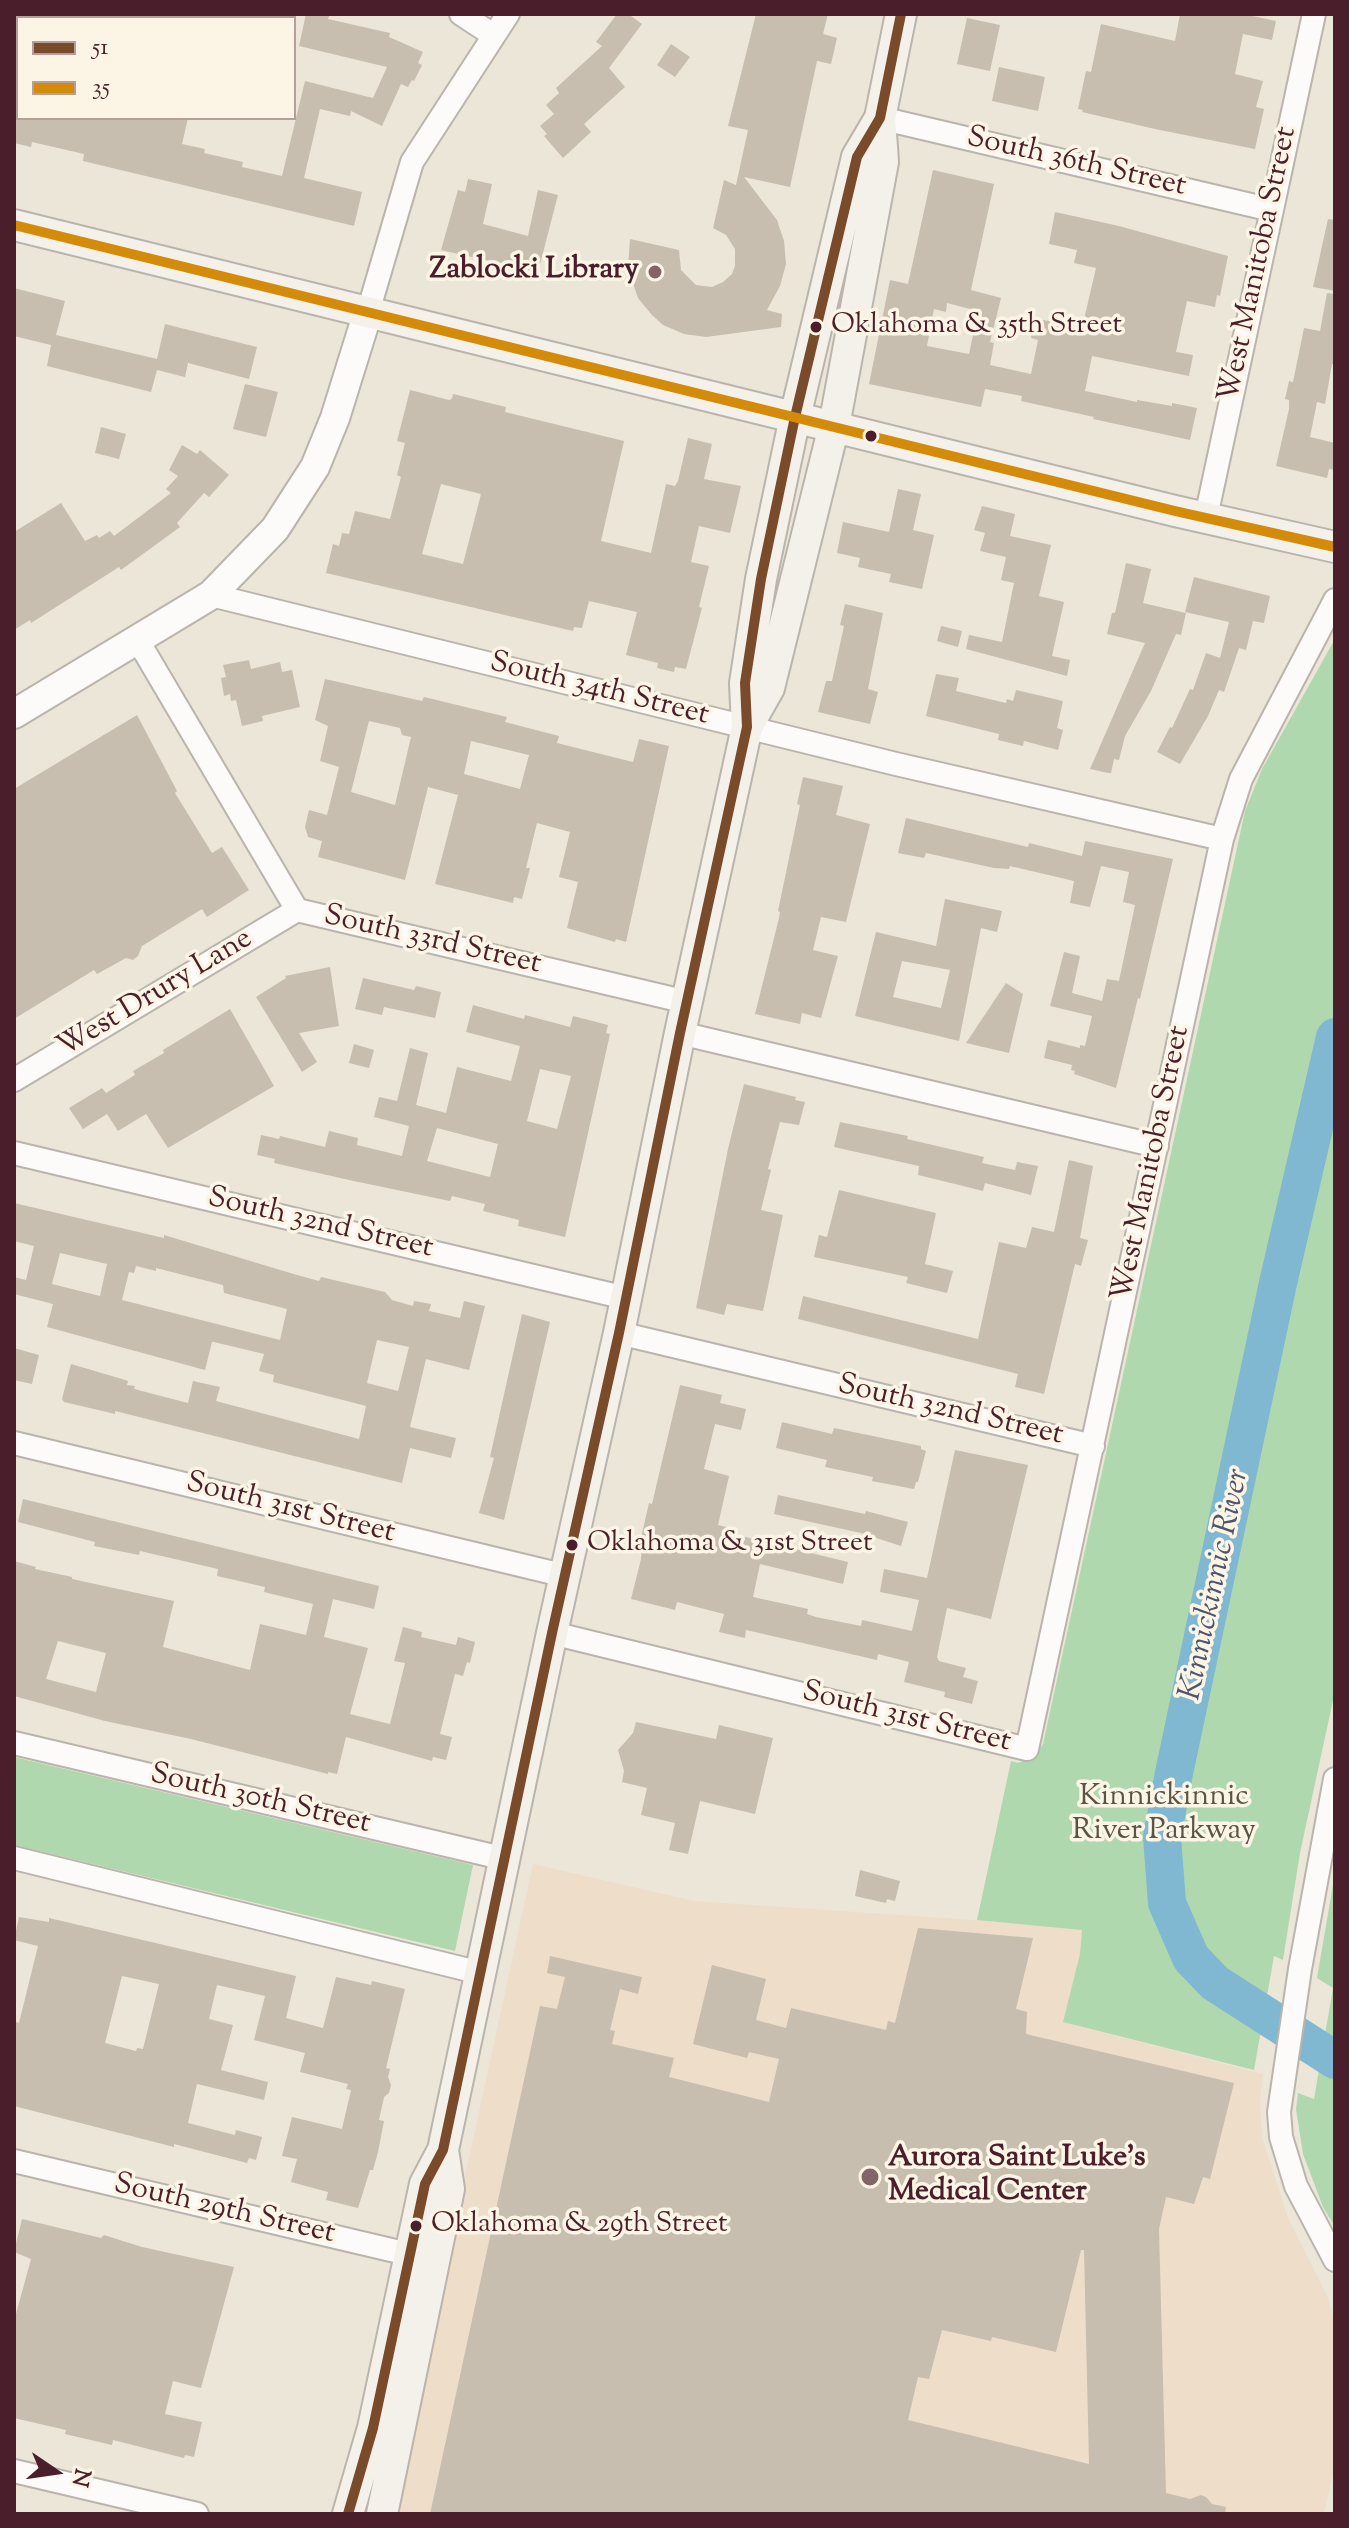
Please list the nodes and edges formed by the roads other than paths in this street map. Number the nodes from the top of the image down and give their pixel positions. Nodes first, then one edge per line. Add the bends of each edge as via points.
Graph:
1 (461, 14) edge
2 (508, 14) edge
3 (901, 14) edge
4 (1314, 14) edge
5 (493, 35) junction
6 (880, 118) junction
7 (1272, 210) junction
8 (14, 225) edge
9 (368, 312) junction
10 (795, 417) junction
11 (834, 426) junction
12 (1206, 517) junction
13 (1335, 547) edge
14 (211, 595) junction
15 (1335, 600) edge
16 (137, 639) junction
17 (14, 714) edge
18 (747, 727) junction
19 (1222, 839) junction
20 (297, 910) junction
21 (687, 1002) junction
22 (680, 1033) junction
23 (14, 1080) edge
24 (1157, 1146) junction
25 (14, 1153) edge
26 (626, 1298) junction
27 (619, 1333) junction
28 (14, 1443) edge
29 (1093, 1446) junction
30 (566, 1576) junction
31 (552, 1633) junction
32 (14, 1743) edge
33 (1027, 1749) joint
34 (1335, 1779) edge
35 (1330, 1824) edge
36 (14, 1858) edge
37 (506, 1859) junction
38 (481, 1973) junction
39 (14, 2161) edge
40 (423, 2257) junction
41 (1335, 2260) edge
42 (14, 2471) edge
43 (197, 2514) edge
44 (348, 2514) edge
45 (382, 2514) edge

1 - 5 street
2 - 5 street
3 - 6 main road
4 - 7 street, West Manitoba Street
5 - 9 street via 412,162
6 - 7 street, South 36th Street
6 - 10 main road via 857,157
6 - 11 main road via 883,162
7 - 12 street, West Manitoba Street
8 - 9 main road
9 - 10 main road
9 - 14 street via 315,467 275,529
10 - 11 main road
10 - 18 main road via 761,579 745,683
11 - 12 main road
11 - 18 main road via 769,688
12 - 13 main road
14 - 16 street
14 - 18 street, South 34th Street
15 - 19 street, West Manitoba Street via 1241,779
16 - 17 street
16 - 20 street, South 33rd Street
18 - 19 street, South 34th Street
18 - 21 main road
19 - 24 street, West Manitoba Street
20 - 21 street, South 33rd Street
20 - 23 street, West Drury Lane
21 - 22 main road
22 - 24 street
22 - 26 main road
24 - 29 street, West Manitoba Street
25 - 26 street, South 32nd Street
26 - 27 main road
27 - 29 street, South 32nd Street
27 - 30 main road
28 - 30 street, South 31st Street
29 - 33 street, West Manitoba Street
30 - 31 main road
31 - 33 street, South 31st Street
31 - 37 main road
32 - 37 street, South 30th Street
34 - 35 street
35 - 41 street via 1300,1969 1279,2112 1286,2159
36 - 38 street
37 - 38 main road
38 - 40 main road via 443,2150 425,2184
39 - 40 street, South 29th Street
40 - 44 main road
40 - 45 main road
42 - 43 street

